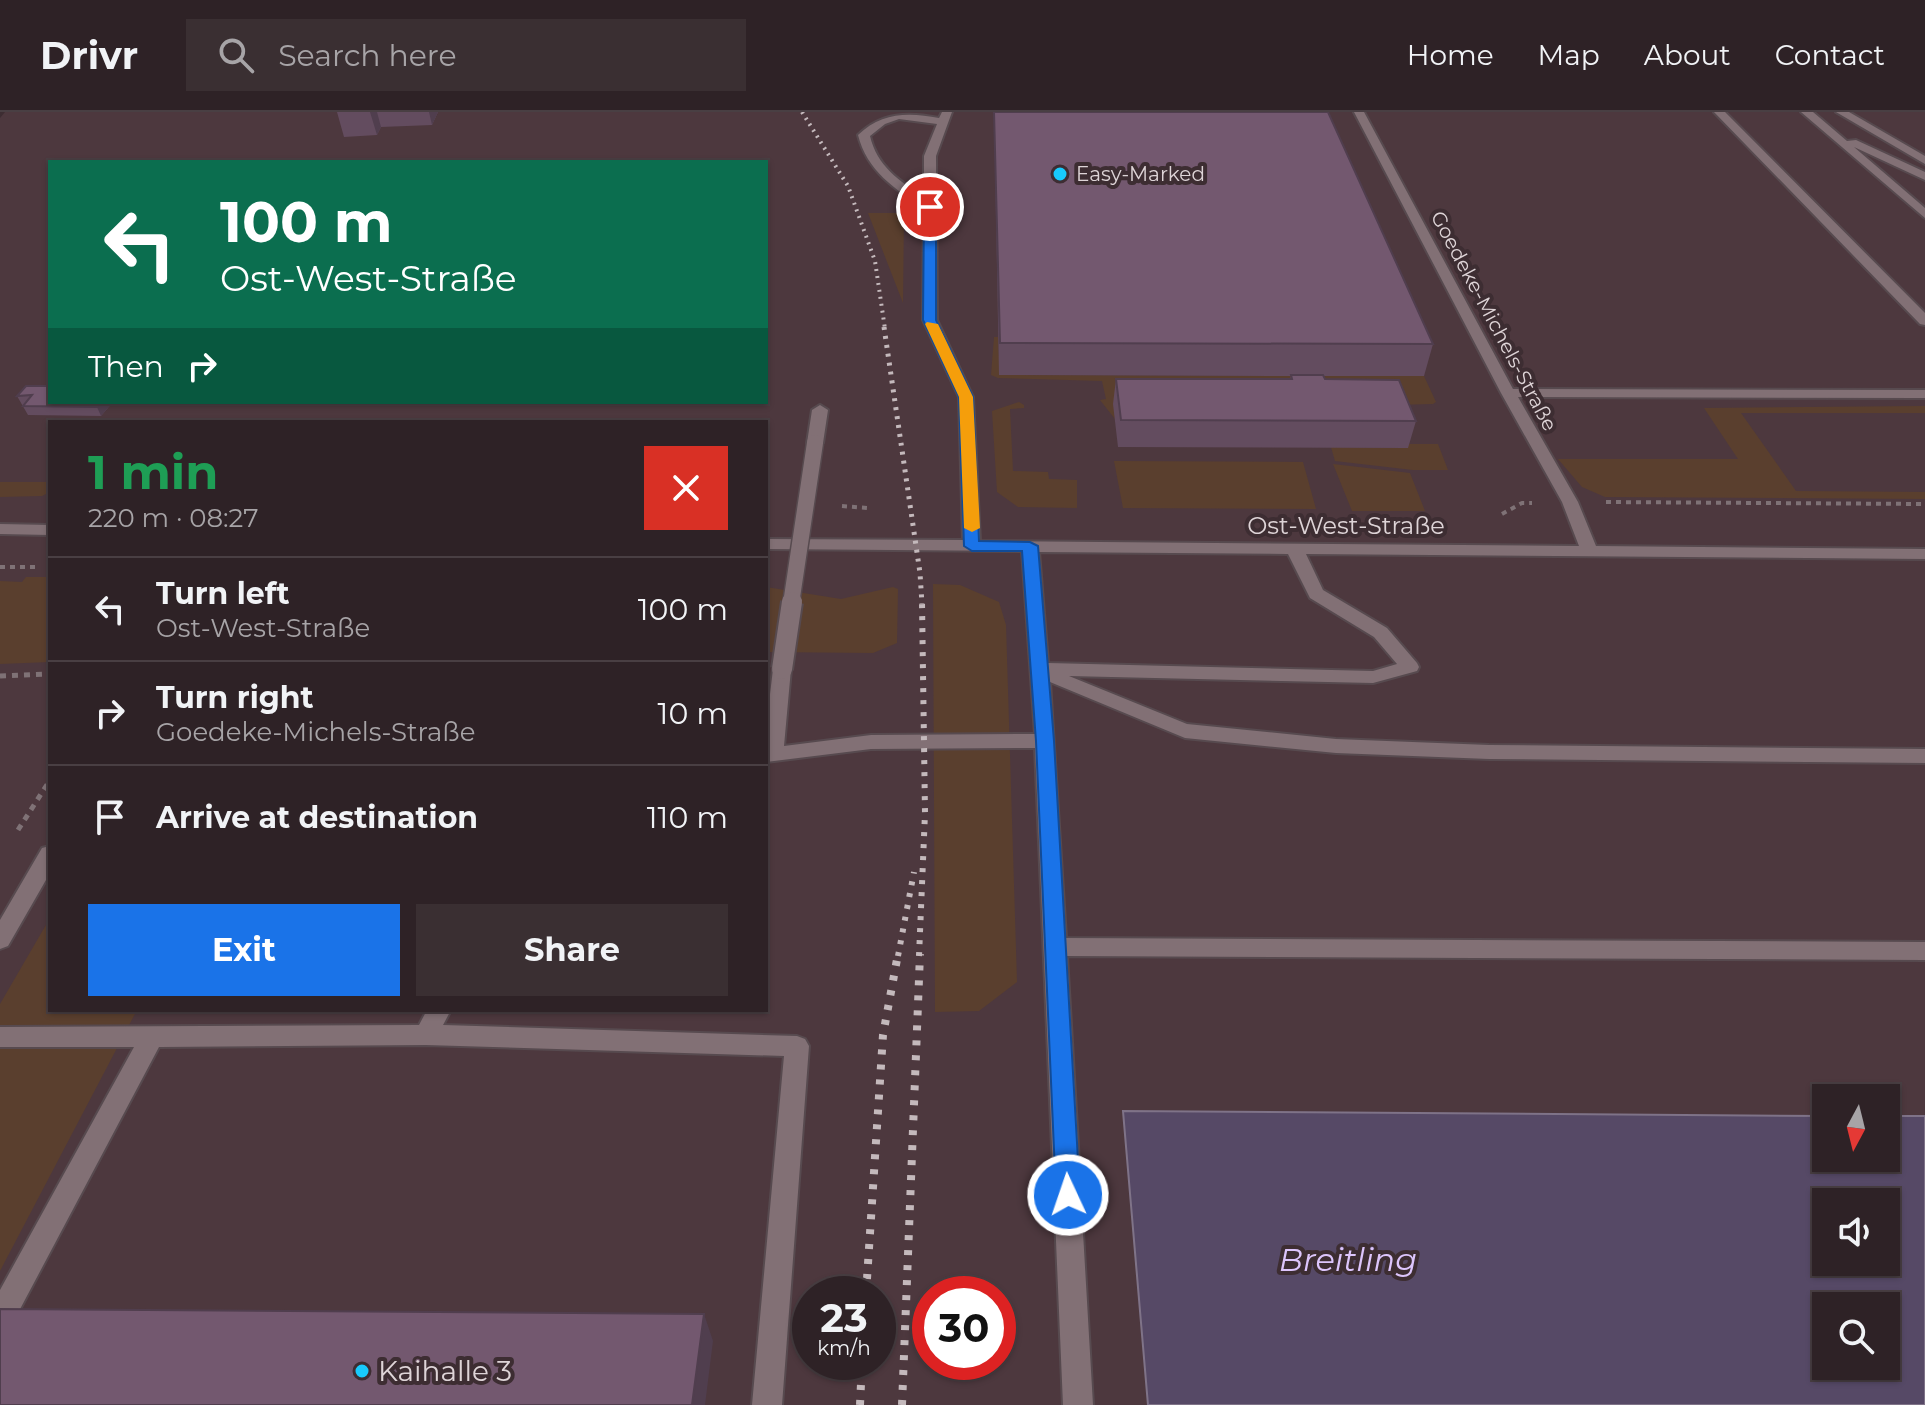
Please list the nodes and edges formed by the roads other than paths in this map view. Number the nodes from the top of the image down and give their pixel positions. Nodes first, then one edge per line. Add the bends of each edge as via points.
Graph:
1 (1359, 112) edge
2 (1719, 112) edge
3 (1806, 112) edge
4 (1841, 112) edge
5 (945, 117) edge
6 (1873, 128) junction
7 (1823, 129) junction
8 (1883, 157) junction
9 (1925, 161) edge
10 (1925, 176) edge
11 (1925, 202) edge
12 (930, 207) junction
13 (1925, 214) edge
14 (1925, 321) edge
15 (1508, 393) junction
16 (1925, 394) edge
17 (820, 410) dead end
18 (0, 529) edge
19 (48, 530) edge
20 (768, 544) edge
21 (972, 546) junction
22 (1030, 546) junction
23 (1295, 548) junction
24 (1590, 551) junction
25 (1925, 554) edge
26 (1039, 669) junction
27 (1045, 741) junction
28 (769, 754) edge
29 (1925, 756) edge
30 (48, 857) edge
31 (0, 940) edge
32 (1055, 947) junction
33 (1925, 951) edge
34 (438, 1012) edge
35 (426, 1035) junction
36 (0, 1037) edge
37 (152, 1037) junction
38 (0, 1318) edge
39 (767, 1405) edge
40 (1078, 1405) edge

1 - 15 street, Goedeke-Michels-Straße
2 - 14 street
3 - 7 street
4 - 6 street
5 - 12 street via 930,156
5 - 12 street via 890,114 876,119 864,135 866,152 882,170
6 - 8 street
6 - 9 street
7 - 8 street
7 - 13 street
8 - 10 street
8 - 11 street
12 - 21 street via 930,320 966,397
15 - 16 street
15 - 24 street, Goedeke-Michels-Straße via 1570,502
17 - 28 street, bridge
18 - 19 street
20 - 21 street, Ost-West-Straße
21 - 22 street, Ost-West-Straße
22 - 23 street, Ost-West-Straße
22 - 26 street
23 - 24 street, Ost-West-Straße
23 - 26 street via 1305,582 1320,601 1378,630 1410,667 1373,677
24 - 25 street, Ost-West-Straße
26 - 27 street
26 - 29 street via 1185,731 1336,746
27 - 28 street via 871,742
27 - 32 street
30 - 31 street
32 - 33 street
32 - 40 street
34 - 35 street
35 - 37 street
35 - 39 street via 797,1046
36 - 37 street
37 - 38 street

